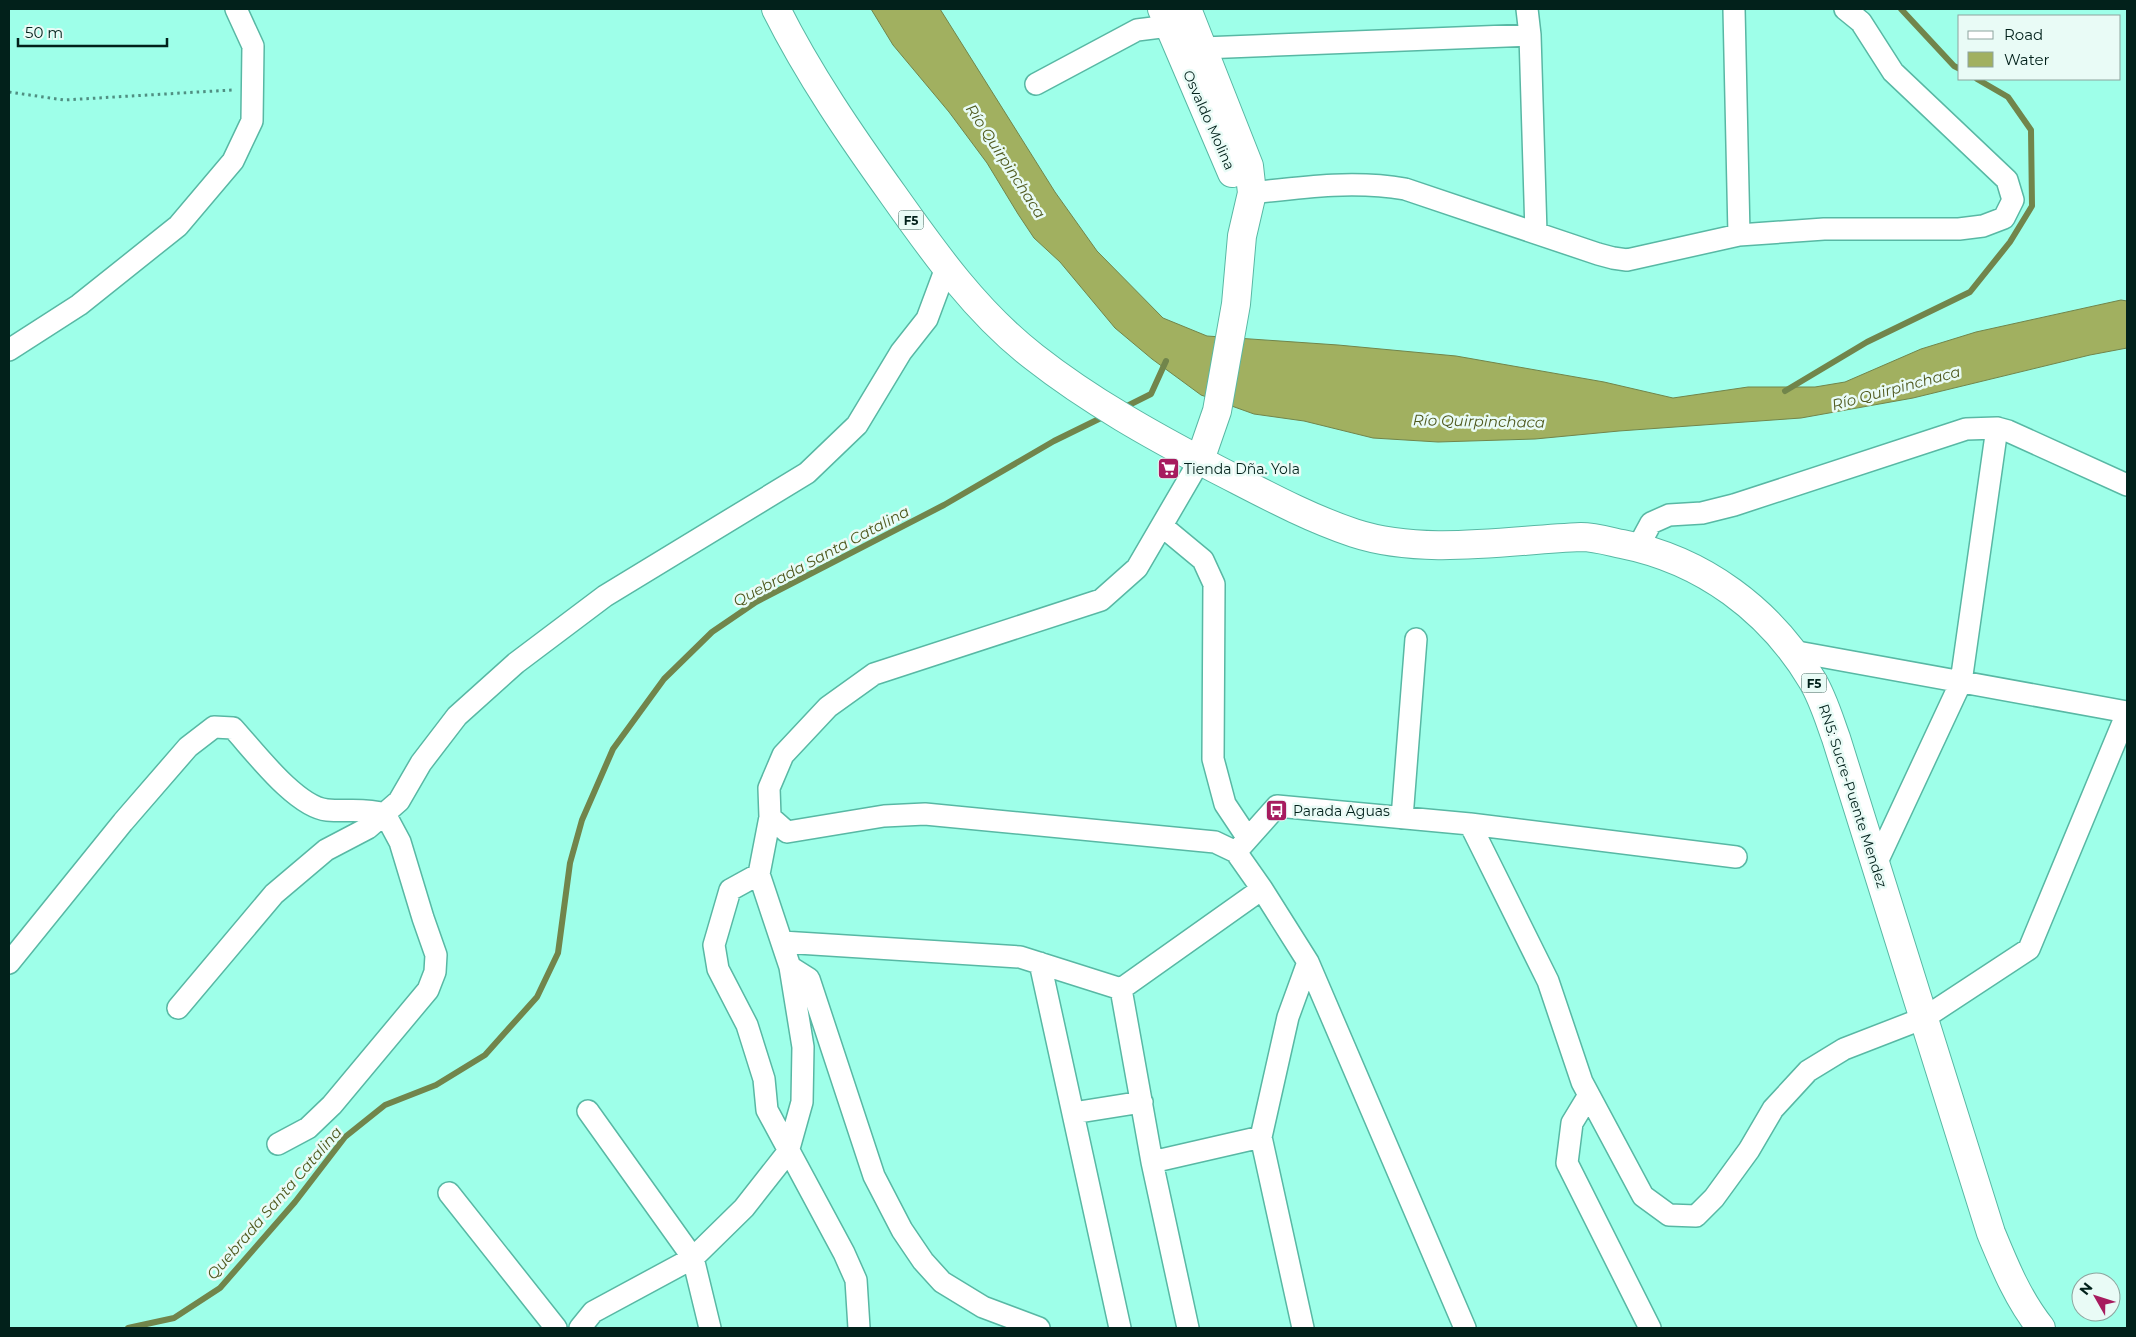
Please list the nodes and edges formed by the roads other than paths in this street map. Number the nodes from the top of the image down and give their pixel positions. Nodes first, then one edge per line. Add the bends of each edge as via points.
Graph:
1 (236, 9) edge
2 (776, 9) edge
3 (1527, 9) edge
4 (1734, 9) edge
5 (1845, 9) edge
6 (1176, 15) edge
7 (1530, 35) junction
8 (1193, 55) junction
9 (1036, 84) dead end
10 (1252, 193) junction
11 (1536, 233) junction
12 (1739, 235) junction
13 (1242, 236) junction
14 (946, 268) junction
15 (9, 350) edge
16 (1997, 428) junction
17 (1200, 460) junction
18 (2127, 485) edge
19 (1162, 526) junction
20 (1638, 547) junction
21 (1416, 639) dead end
22 (1792, 651) junction
23 (1961, 682) junction
24 (2127, 713) edge
25 (385, 814) junction
26 (770, 817) junction
27 (1402, 818) junction
28 (1470, 824) junction
29 (1242, 845) junction
30 (1736, 857) dead end
31 (1876, 864) junction
32 (759, 874) junction
33 (1262, 889) junction
34 (782, 942) junction
35 (1308, 962) junction
36 (9, 963) edge
37 (1040, 964) junction
38 (790, 967) junction
39 (1120, 989) junction
40 (178, 1008) dead end
41 (1924, 1018) junction
42 (1589, 1095) junction
43 (1142, 1102) junction
44 (588, 1111) dead end
45 (1073, 1113) junction
46 (1261, 1137) junction
47 (278, 1144) dead end
48 (788, 1152) junction
49 (1152, 1162) junction
50 (449, 1192) dead end
51 (693, 1258) junction
52 (556, 1328) edge
53 (580, 1328) edge
54 (710, 1328) edge
55 (860, 1328) edge
56 (1039, 1328) edge
57 (1120, 1328) edge
58 (1188, 1328) edge
59 (1304, 1328) edge
60 (1465, 1328) edge
61 (1650, 1328) edge
62 (2041, 1328) edge

1 - 15 street via 253,46 253,89 252,121 232,161 178,226 79,304
2 - 14 main road, RN5: Sucre-Puente Mendez / F5 via 853,139
3 - 7 street
4 - 12 street
5 - 12 street via 1861,22 1893,72 2006,180 2013,200 2004,218 1983,226
6 - 8 main road, Osvaldo Molina
6 - 9 street via 1137,30
7 - 8 street
7 - 11 street
8 - 10 main road via 1249,166
8 - 13 main road, Osvaldo Molina via 1233,173 1241,208
10 - 11 street via 1314,186 1383,185
10 - 13 main road
11 - 12 street via 1627,260
13 - 17 main road via 1236,304 1217,411
14 - 17 main road, RN5: Sucre-Puente Mendez / F5 via 979,307 1031,356 1086,396
14 - 25 street via 927,319 901,352 857,426 807,473 605,596 516,663 457,716 421,763 400,801
16 - 18 street
16 - 20 street via 1966,430 1734,505 1702,513 1669,515 1651,523
16 - 23 street
17 - 19 street
17 - 20 main road, RN5: Sucre-Puente Mendez / F5 via 1314,518 1357,534 1393,542 1440,545 1587,537
19 - 26 street via 1137,568 1101,600 874,674 828,707 783,756 769,788
19 - 29 street via 1203,560 1214,584 1214,759 1225,804
20 - 22 main road, RN5: Sucre-Puente Mendez / F5 via 1697,568 1731,590 1768,623
21 - 27 street
22 - 23 street
22 - 31 main road, RN5: Sucre-Puente Mendez / F5 via 1814,683 1836,738
23 - 24 street
23 - 31 street
24 - 41 street via 2029,949
25 - 36 street via 369,810 326,810 303,800 280,780 233,728 214,727 188,747
25 - 40 street via 368,828 326,850 274,894
25 - 47 street via 400,842 436,955 436,972 428,990 332,1105 308,1128
26 - 29 street via 787,832 884,816 924,814
26 - 32 street
27 - 28 street
27 - 29 street via 1277,806
28 - 30 street
28 - 42 street via 1548,980
29 - 33 street
31 - 41 main road, RN5: Sucre-Puente Mendez / F5
32 - 34 street
32 - 48 street via 730,890 714,945 718,969 748,1026 764,1079 767,1110
33 - 35 street
33 - 39 street
34 - 37 street via 1020,957
34 - 38 street
35 - 46 street via 1288,1017
35 - 60 street
37 - 39 street
37 - 45 street
38 - 48 street via 803,1056 802,1102
38 - 56 street via 809,979 874,1176 902,1230 942,1282 982,1307
39 - 43 street
41 - 42 street via 1844,1049 1808,1070 1773,1109 1749,1150 1714,1198 1696,1216 1669,1215 1643,1196
41 - 62 main road, RN5: Sucre-Puente Mendez / F5 via 1991,1233 2012,1283 2027,1311
42 - 61 street via 1572,1123 1567,1163
43 - 45 street
43 - 49 street
44 - 51 street
45 - 57 street
46 - 49 street
46 - 59 street
48 - 51 street via 744,1208
48 - 55 street via 856,1280
49 - 58 street
50 - 52 street
51 - 53 street via 593,1312
51 - 54 street

